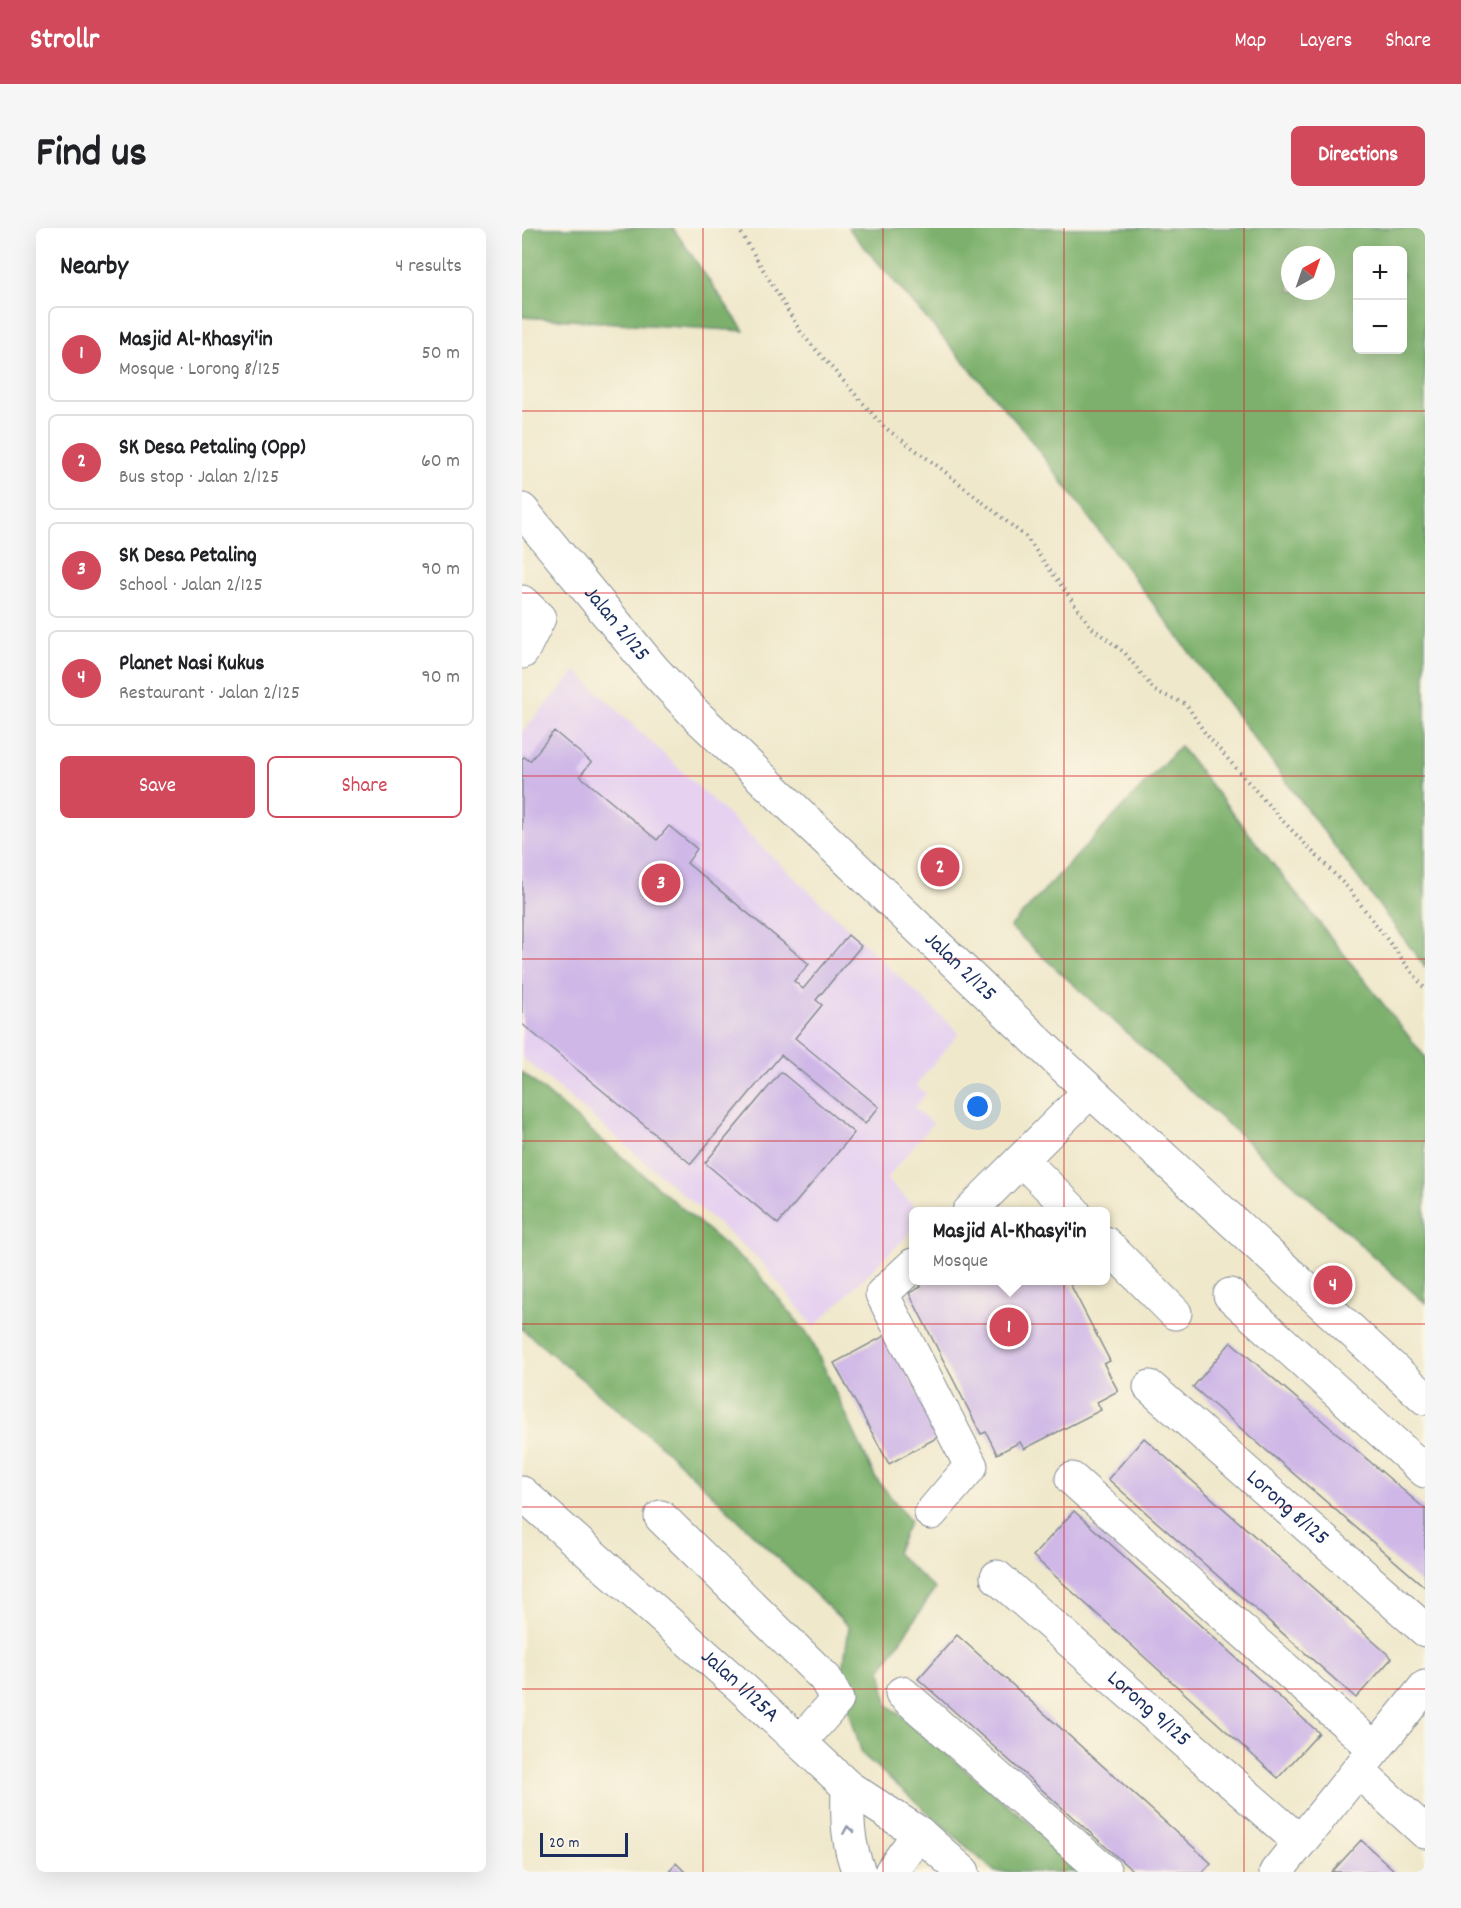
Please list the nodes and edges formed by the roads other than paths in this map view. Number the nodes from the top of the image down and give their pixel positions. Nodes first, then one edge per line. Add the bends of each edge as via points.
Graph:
1 (522, 510) edge
2 (522, 602) edge
3 (522, 652) edge
4 (1090, 1091) junction
5 (1023, 1161) junction
6 (974, 1207) edge
7 (1069, 1207) edge
8 (1110, 1248) edge
9 (909, 1269) edge
10 (1230, 1295) dead end
11 (1175, 1313) dead end
12 (1150, 1387) dead end
13 (1425, 1398) edge
14 (1425, 1471) edge
15 (1072, 1479) dead end
16 (522, 1492) edge
17 (931, 1513) dead end
18 (661, 1517) dead end
19 (997, 1576) dead end
20 (1425, 1630) edge
21 (1425, 1687) edge
22 (902, 1694) dead end
23 (801, 1741) junction
24 (1367, 1760) junction
25 (848, 1787) junction
26 (1425, 1832) edge
27 (919, 1833) junction
28 (1300, 1842) junction
29 (860, 1872) edge
30 (891, 1872) edge
31 (963, 1872) edge
32 (1105, 1872) edge
33 (1276, 1872) edge

1 - 4 street, Jalan 2/125 via 653,669 697,716
2 - 3 street via 539,618
4 - 5 street
4 - 13 street, Jalan 2/125
5 - 6 street
5 - 7 street
8 - 11 street
9 - 17 street via 882,1294 970,1466
10 - 14 street
12 - 20 street, Lorong 8/125
15 - 24 street
16 - 23 street, Jalan 1/125A
18 - 23 street via 825,1678 837,1700
19 - 28 street, Lorong 9/125
21 - 24 street
22 - 32 street
23 - 25 street, Jalan 1/125A
24 - 26 street
24 - 28 street
25 - 27 street, Jalan 1/125A
29 -> 25 street via 852,1855 846,1821
27 - 30 street
27 - 31 street, Jalan 1/125A
28 - 33 street

